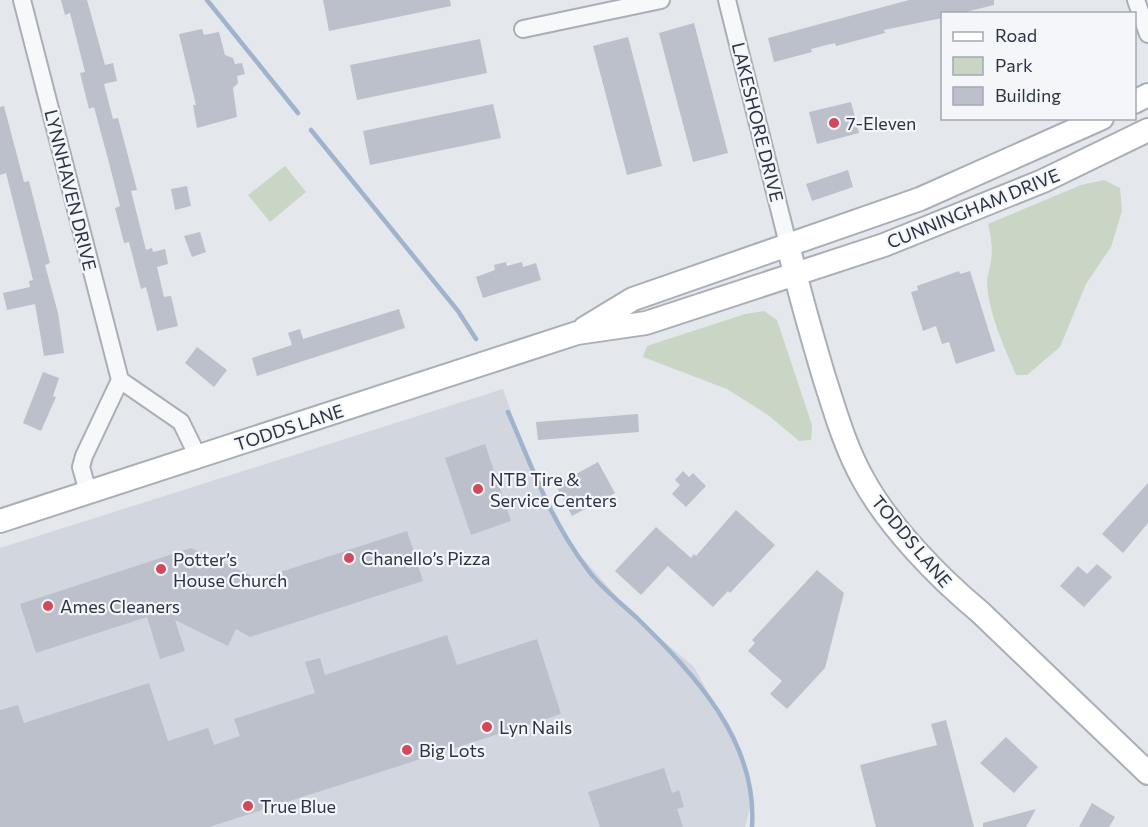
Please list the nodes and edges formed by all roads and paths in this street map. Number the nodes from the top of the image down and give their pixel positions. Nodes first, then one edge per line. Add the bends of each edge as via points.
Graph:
1 (22, 0) edge
2 (661, 0) edge
3 (727, 0) edge
4 (1141, 6) edge
5 (523, 29) dead end
6 (1148, 34) edge
7 (1098, 120) edge
8 (1148, 130) edge
9 (788, 244) junction
10 (794, 274) junction
11 (577, 333) junction
12 (120, 380) junction
13 (198, 457) junction
14 (88, 492) junction
15 (0, 521) edge
16 (1148, 773) edge

1 - 12 street, LYNNHAVEN DRIVE
2 - 5 street
3 - 9 street, LAKESHORE DRIVE
4 - 6 street
7 - 9 main road, CUNNINGHAM DRIVE via 931,194
8 - 10 main road, CUNNINGHAM DRIVE via 1043,181 918,233
9 - 10 main road, TODDS LANE
9 - 11 main road, TODDS LANE via 633,299
10 - 11 main road, TODDS LANE via 646,323
10 - 16 main road, TODDS LANE via 841,429 871,493 954,591
11 - 13 main road, TODDS LANE
12 - 13 street via 182,422
12 - 14 street via 84,456 81,467
13 - 14 main road, TODDS LANE
14 - 15 main road, TODDS LANE

